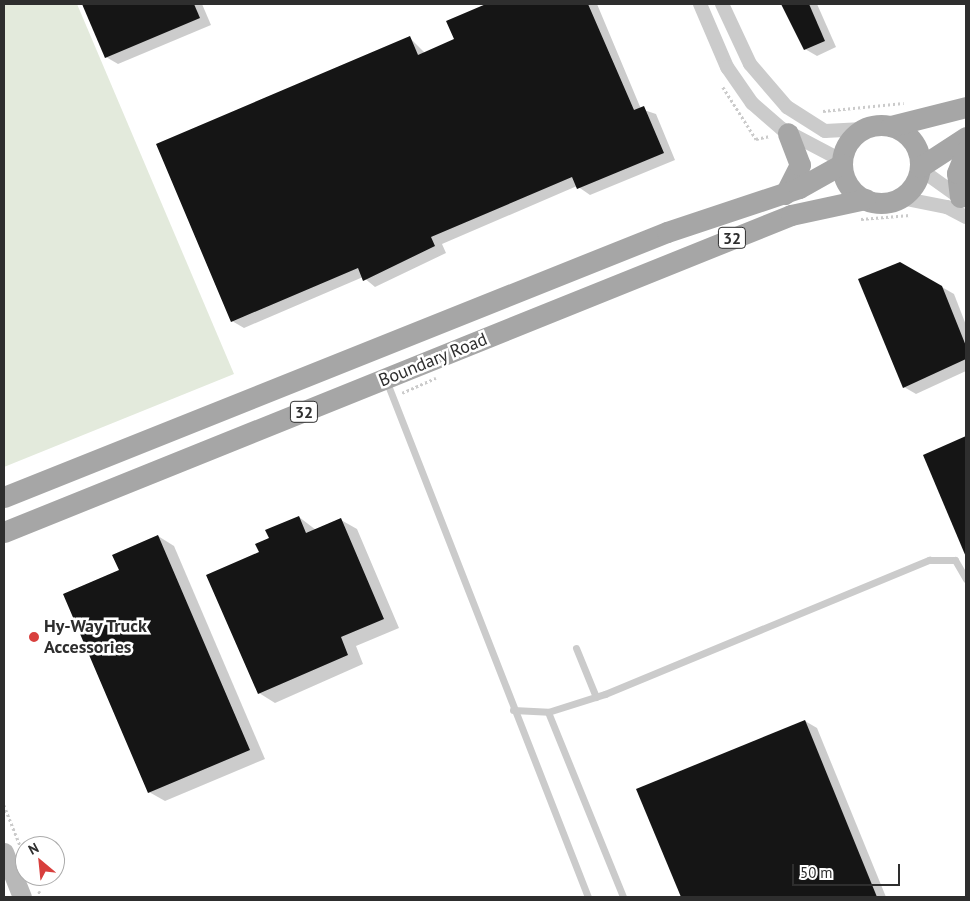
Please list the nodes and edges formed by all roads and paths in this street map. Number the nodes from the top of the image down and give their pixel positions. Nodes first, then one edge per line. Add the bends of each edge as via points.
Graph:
1 (700, 4) edge
2 (722, 4) edge
3 (966, 107) edge
4 (891, 126) junction
5 (863, 130) junction
6 (788, 133) junction
7 (966, 137) edge
8 (966, 151) edge
9 (843, 162) junction
10 (920, 168) junction
11 (785, 194) junction
12 (901, 198) junction
13 (866, 199) junction
14 (964, 205) edge
15 (385, 380) junction
16 (4, 497) edge
17 (4, 532) edge
18 (966, 579) edge
19 (576, 648) dead end
20 (596, 697) junction
21 (514, 710) junction
22 (548, 712) junction
23 (4, 805) edge
24 (13, 850) edge
25 (22, 897) edge
26 (588, 897) edge
27 (623, 897) edge

1 - 6 street via 740,90
2 - 5 street via 750,64 787,107 825,131
3 - 4 main road
4 - 5 main road
4 - 10 main road via 916,145
5 - 9 main road via 851,140
6 - 9 street
6 - 11 main road via 800,165
7 - 10 main road
8 - 14 main road via 958,173
9 - 11 main road, Boundary Road / 32
9 - 13 main road via 848,184
10 - 12 main road via 914,185
10 - 14 street
11 - 16 main road, Boundary Road / 32 via 667,232
12 - 13 main road, 32 via 883,203
12 - 14 street via 946,208
13 - 15 main road, Boundary Road / 32 via 784,218
15 - 17 main road, Boundary Road / 32
15 - 21 lane
18 - 20 lane via 955,560 929,560
19 - 20 lane
20 - 22 lane
21 - 22 lane
21 - 26 lane
22 - 27 lane
23 - 24 path
24 - 25 street

